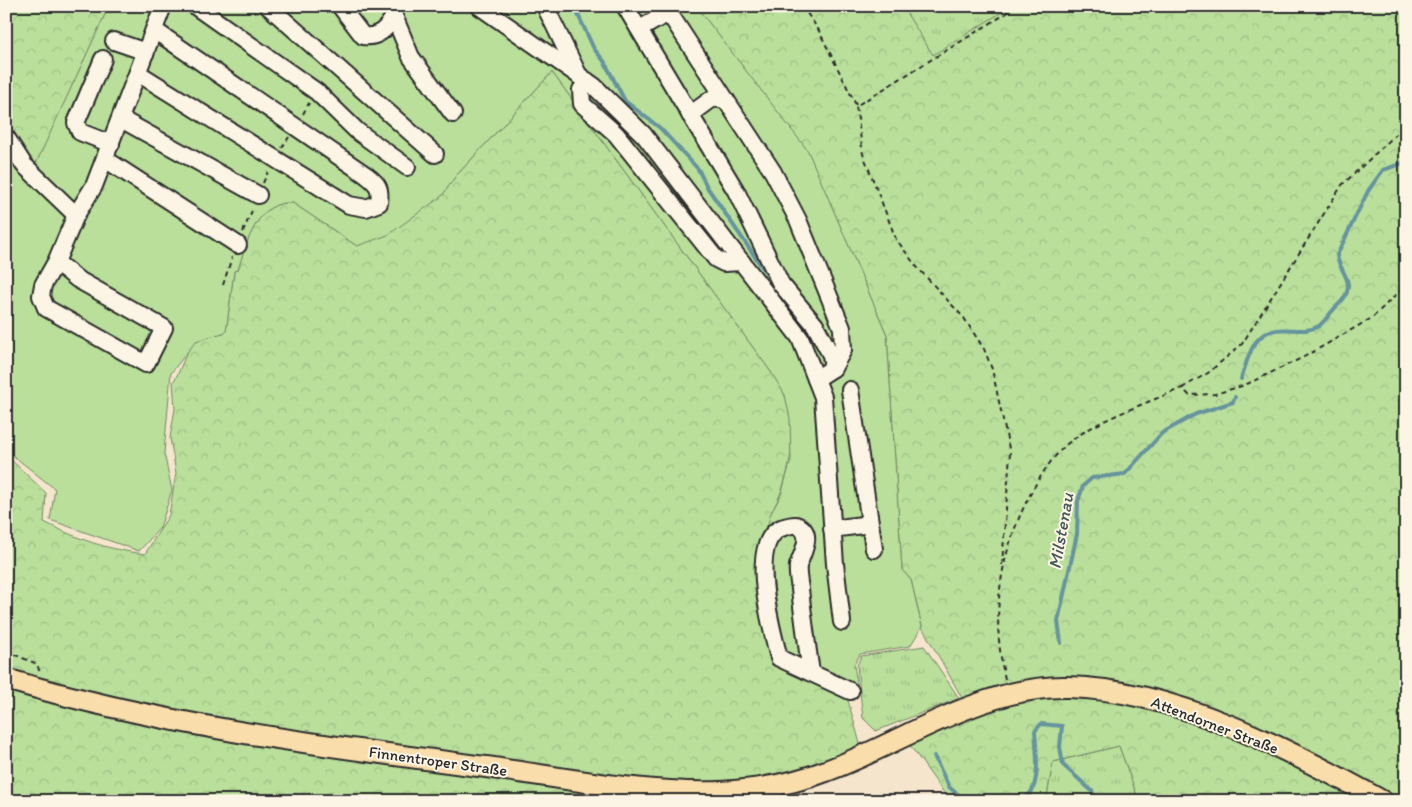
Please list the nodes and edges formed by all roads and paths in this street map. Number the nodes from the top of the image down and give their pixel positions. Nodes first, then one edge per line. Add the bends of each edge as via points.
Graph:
1 (164, 6) edge
2 (195, 6) edge
3 (268, 6) edge
4 (340, 6) edge
5 (479, 6) edge
6 (491, 6) edge
7 (545, 6) edge
8 (625, 6) edge
9 (802, 6) edge
10 (1009, 6) edge
11 (392, 11) edge
12 (502, 23) junction
13 (640, 29) junction
14 (154, 30) junction
15 (114, 41) dead end
16 (146, 52) junction
17 (103, 59) dead end
18 (138, 73) junction
19 (583, 79) junction
20 (726, 100) junction
21 (856, 106) junction
22 (453, 114) dead end
23 (690, 115) junction
24 (121, 119) junction
25 (1406, 125) edge
26 (6, 137) edge
27 (108, 152) junction
28 (435, 154) dead end
29 (6, 164) edge
30 (24, 165) junction
31 (407, 167) dead end
32 (258, 195) dead end
33 (76, 215) junction
34 (238, 245) dead end
35 (56, 262) junction
36 (1406, 285) edge
37 (833, 368) junction
38 (816, 379) junction
39 (1182, 388) junction
40 (850, 390) dead end
41 (870, 524) junction
42 (832, 529) junction
43 (874, 549) dead end
44 (1002, 565) junction
45 (842, 622) dead end
46 (6, 651) edge
47 (811, 673) junction
48 (6, 679) edge
49 (41, 689) junction
50 (850, 691) dead end
51 (1008, 694) junction
52 (870, 753) joint
53 (1382, 801) edge

1 - 14 lane
2 - 31 lane via 317,92 357,131
3 - 28 lane
4 - 11 lane via 363,36 378,35
5 - 12 lane
6 - 12 lane
7 - 19 lane
8 - 13 lane
9 - 21 path via 818,29
10 - 21 path via 1008,13
11 - 22 lane via 411,57
12 - 19 lane
13 - 20 lane via 664,15 673,19
13 - 23 lane
14 - 16 lane
14 - 18 lane via 378,184 381,192 379,203 366,208 349,205
15 - 16 lane
16 - 18 lane
17 - 27 lane via 76,123 80,132
18 - 24 lane
19 - 38 lane via 644,135 800,338
20 - 23 lane via 713,98
20 - 37 lane via 773,172 794,212 842,328 843,350
21 - 44 path via 863,154 896,239 964,318 984,349 992,369 1010,453
23 - 37 lane via 747,212 781,284 815,325 831,355
24 - 27 lane
24 - 32 lane
25 - 39 path via 1342,185 1242,344 1208,373
26 - 30 lane
27 - 33 lane via 94,186
27 - 34 lane
29 - 30 lane
30 - 33 lane
33 - 35 lane
35 - 35 lane via 77,278 164,328 146,364 46,308 41,296 42,285
36 - 39 path via 1372,318 1304,358 1245,385 1215,394 1189,395
37 - 38 lane
38 - 42 lane via 823,397
39 - 44 path via 1103,422 1070,441 1044,471 1017,520
40 - 41 lane
41 - 42 lane
41 - 43 lane
42 - 45 lane
44 - 51 path via 997,607
46 - 49 path via 37,664
47 - 47 lane via 779,658 762,579 769,539 779,529 790,525 796,525 806,538 806,548 798,567
47 - 50 lane
48 - 49 main road, Finnentroper Straße
49 - 52 main road, Finnentroper Straße via 210,727 300,742 679,791 717,792 766,787 814,776
51 - 52 main road, Attendorner Straße via 961,710
51 - 53 main road, Attendorner Straße via 1066,687 1119,692 1157,701 1230,727 1291,754

